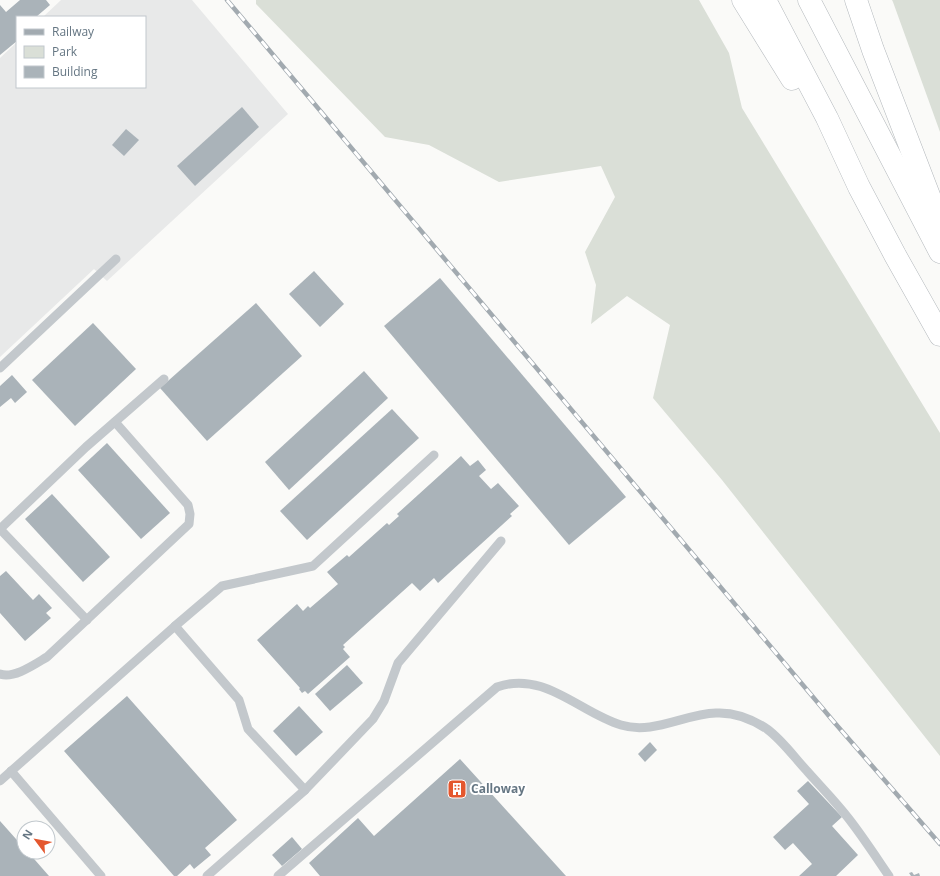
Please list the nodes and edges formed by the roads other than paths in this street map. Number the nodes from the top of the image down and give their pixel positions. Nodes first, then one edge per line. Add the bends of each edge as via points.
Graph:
1 (743, 0) edge
2 (765, 0) edge
3 (809, 0) edge
4 (856, 0) edge
5 (859, 187) junction
6 (940, 224) edge
7 (940, 252) edge
8 (116, 259) dead end
9 (940, 335) edge
10 (0, 368) edge
11 (164, 379) dead end
12 (115, 422) junction
13 (434, 455) dead end
14 (0, 529) edge
15 (502, 541) dead end
16 (87, 620) junction
17 (175, 626) junction
18 (0, 674) edge
19 (12, 771) junction
20 (0, 781) edge
21 (305, 790) junction
22 (101, 876) edge
23 (207, 876) edge
24 (278, 876) edge
25 (889, 876) edge

1 - 5 highway
2 - 5 highway via 827,118
3 - 7 highway
4 - 6 highway
5 - 9 highway
8 - 10 lane
11 - 12 lane
12 - 14 lane
12 - 16 lane via 188,505 189,524
13 - 17 lane via 313,566 222,586
14 - 16 lane
15 - 21 lane via 398,663 384,701 373,719
16 - 18 lane via 47,657 21,673 3,676
17 - 19 lane
17 - 21 lane via 240,700 248,729
19 - 20 lane
19 - 22 lane
21 - 23 lane
24 - 25 lane via 497,687 507,683 548,689 612,722 634,728 646,728 718,712 753,721 776,737 848,818

